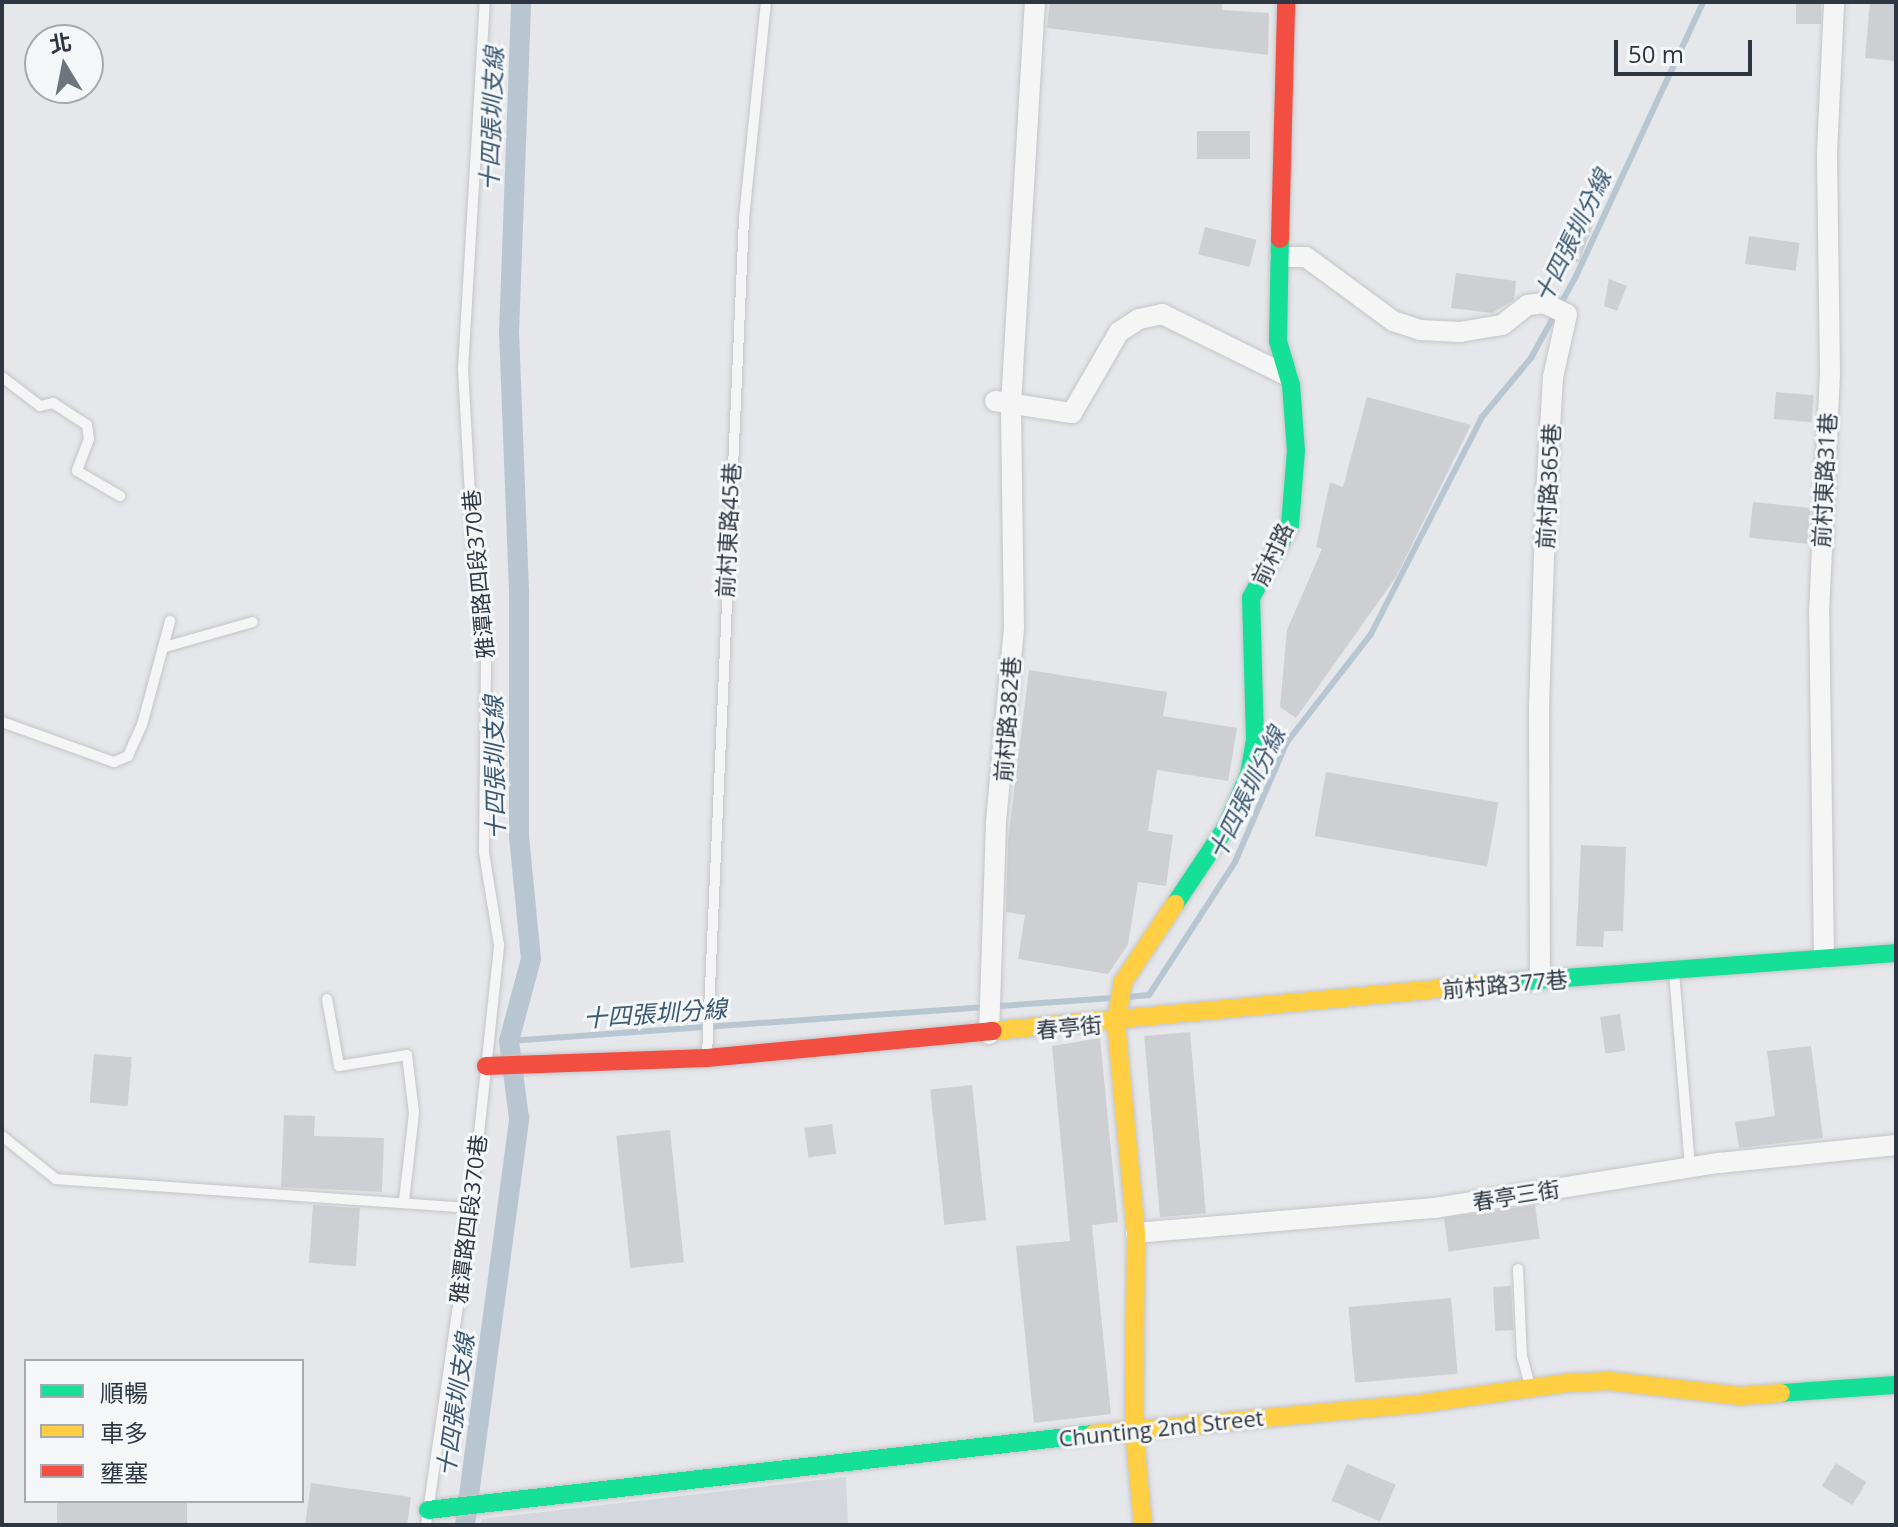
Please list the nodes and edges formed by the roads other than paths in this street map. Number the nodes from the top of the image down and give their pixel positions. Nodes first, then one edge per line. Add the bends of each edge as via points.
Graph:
1 (485, 2) edge
2 (766, 2) edge
3 (1035, 2) edge
4 (1286, 2) edge
5 (1834, 2) edge
6 (1280, 257) junction
7 (1288, 376) junction
8 (2, 377) edge
9 (1003, 403) junction
10 (120, 496) dead end
11 (170, 621) dead end
12 (253, 622) dead end
13 (165, 647) junction
14 (2, 722) edge
15 (1896, 953) edge
16 (1824, 958) junction
17 (1674, 972) junction
18 (1540, 979) junction
19 (327, 999) dead end
20 (1116, 1023) junction
21 (989, 1034) junction
22 (707, 1058) junction
23 (503, 1065) junction
24 (2, 1136) edge
25 (1896, 1145) edge
26 (1690, 1168) junction
27 (404, 1201) junction
28 (471, 1208) junction
29 (1136, 1233) junction
30 (1518, 1269) dead end
31 (1896, 1385) edge
32 (1530, 1388) junction
33 (1134, 1429) junction
34 (427, 1517) edge
35 (1143, 1525) edge

1 - 23 lane, 雅潭路四段370巷 via 463,369 473,548 486,655 484,852 499,945
2 - 22 lane, 前村東路45巷 via 744,218
3 - 9 street, 前村路382巷
4 - 6 street, 前村路
5 - 16 street, 前村東路31巷 via 1827,153 1830,372 1819,614
6 - 7 street, 前村路 via 1278,341
6 - 18 street, 前村路365巷 via 1306,257 1393,321 1420,330 1460,332 1502,325 1528,305 1544,303 1567,314 1553,377 1546,496 1539,705
7 - 9 street via 1162,314 1139,319 1119,332 1072,413
7 - 20 street, 前村路 via 1296,451 1290,525 1249,609 1255,739 1249,774 1227,826 1123,982
8 - 10 lane via 40,406 53,403 87,425 89,439 77,471
9 - 21 street, 前村路382巷 via 1014,627 996,822
11 - 13 lane
12 - 13 lane
13 - 14 lane via 128,756 114,762
15 - 16 street, 前村路377巷
16 - 17 street, 前村路377巷
17 - 18 street, 前村路377巷
17 - 26 lane
18 - 20 street, 前村路377巷
19 - 27 lane via 339,1066 407,1055 414,1113
20 - 21 street, 春亭街
20 - 29 street, 春亭街
21 - 22 street, 春亭街
22 - 23 street, 春亭街
23 - 28 lane, 雅潭路四段370巷
24 - 27 lane via 56,1179
25 - 26 street, 春亭三街
26 - 29 street, 春亭三街 via 1434,1208
27 - 28 lane
28 - 34 lane, 雅潭路四段370巷
29 - 33 street, 春亭街
30 - 32 lane via 1522,1356
31 - 32 street, Chunting 2nd Street via 1740,1396 1609,1381
32 - 33 street, Chunting 2nd Street via 1425,1403
33 - 34 street, Chunting 2nd Street
33 - 35 street, 春亭街

